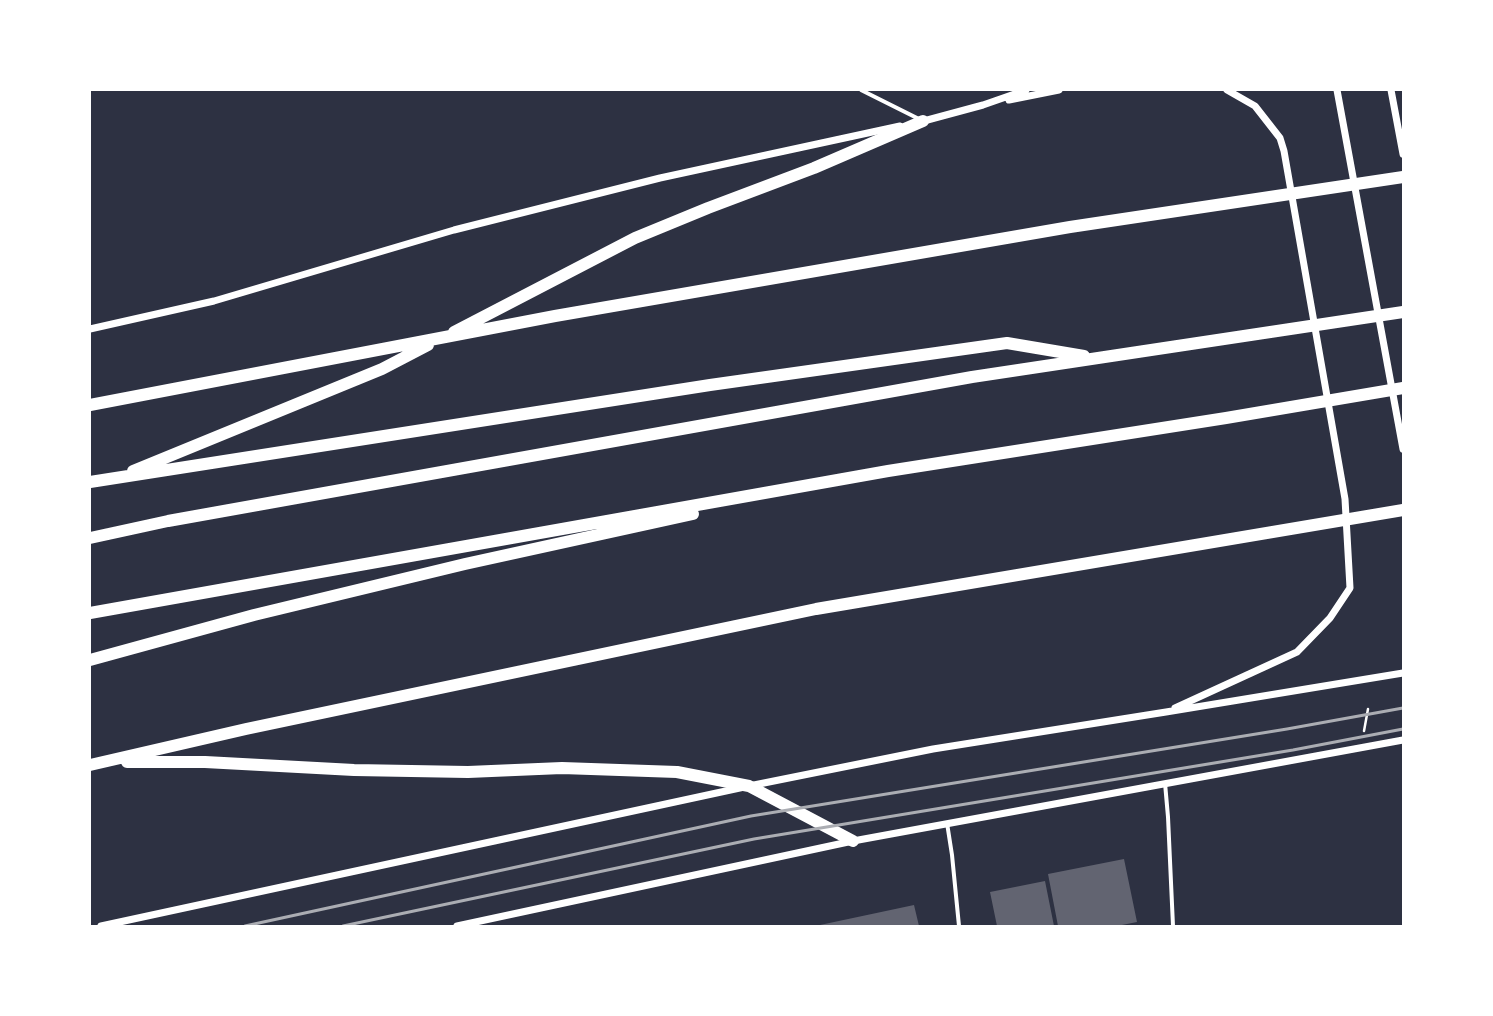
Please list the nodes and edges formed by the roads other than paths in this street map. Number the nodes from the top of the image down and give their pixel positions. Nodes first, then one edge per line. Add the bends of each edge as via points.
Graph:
1 (861, 90) edge
2 (1026, 90) edge
3 (1059, 90) edge
4 (1228, 90) edge
5 (1391, 90) edge
6 (1337, 93) edge
7 (983, 105) junction
8 (923, 121) junction
9 (1403, 154) edge
10 (1403, 178) edge
11 (1403, 312) edge
12 (90, 329) edge
13 (1095, 358) junction
14 (1403, 388) edge
15 (90, 406) edge
16 (1403, 449) edge
17 (888, 471) junction
18 (113, 478) junction
19 (90, 482) edge
20 (1403, 510) edge
21 (90, 538) edge
22 (90, 613) edge
23 (90, 660) edge
24 (1403, 673) edge
25 (1166, 712) junction
26 (1403, 740) edge
27 (90, 762) edge
28 (90, 765) edge
29 (1165, 783) junction
30 (749, 786) junction
31 (947, 823) junction
32 (853, 841) junction
33 (100, 926) edge
34 (457, 926) edge
35 (959, 926) edge
36 (1173, 926) edge

1 - 8 street
2 - 7 street
3 - 7 street
4 - 25 street via 1255,106 1280,138 1284,151 1345,499 1350,588 1330,618 1297,652
5 - 9 street
6 - 16 street
7 - 8 street
8 - 12 street via 660,178 454,230 214,301
8 - 18 highway via 814,168 635,238 382,368
10 - 15 highway via 1070,227 633,302
11 - 13 highway
13 - 18 highway via 1007,343 710,385
13 - 21 highway via 754,416 168,521
14 - 17 highway
17 - 22 highway
17 - 23 highway via 465,564 254,615
18 - 19 highway
20 - 28 highway via 816,609 246,729
24 - 25 street
25 - 30 street via 933,749
26 - 29 street
27 - 30 highway via 205,762 354,770 468,772 562,768 677,772
29 - 31 street
29 - 36 street
30 - 32 highway
30 - 33 street
31 - 32 street
31 - 35 street
32 - 34 street

